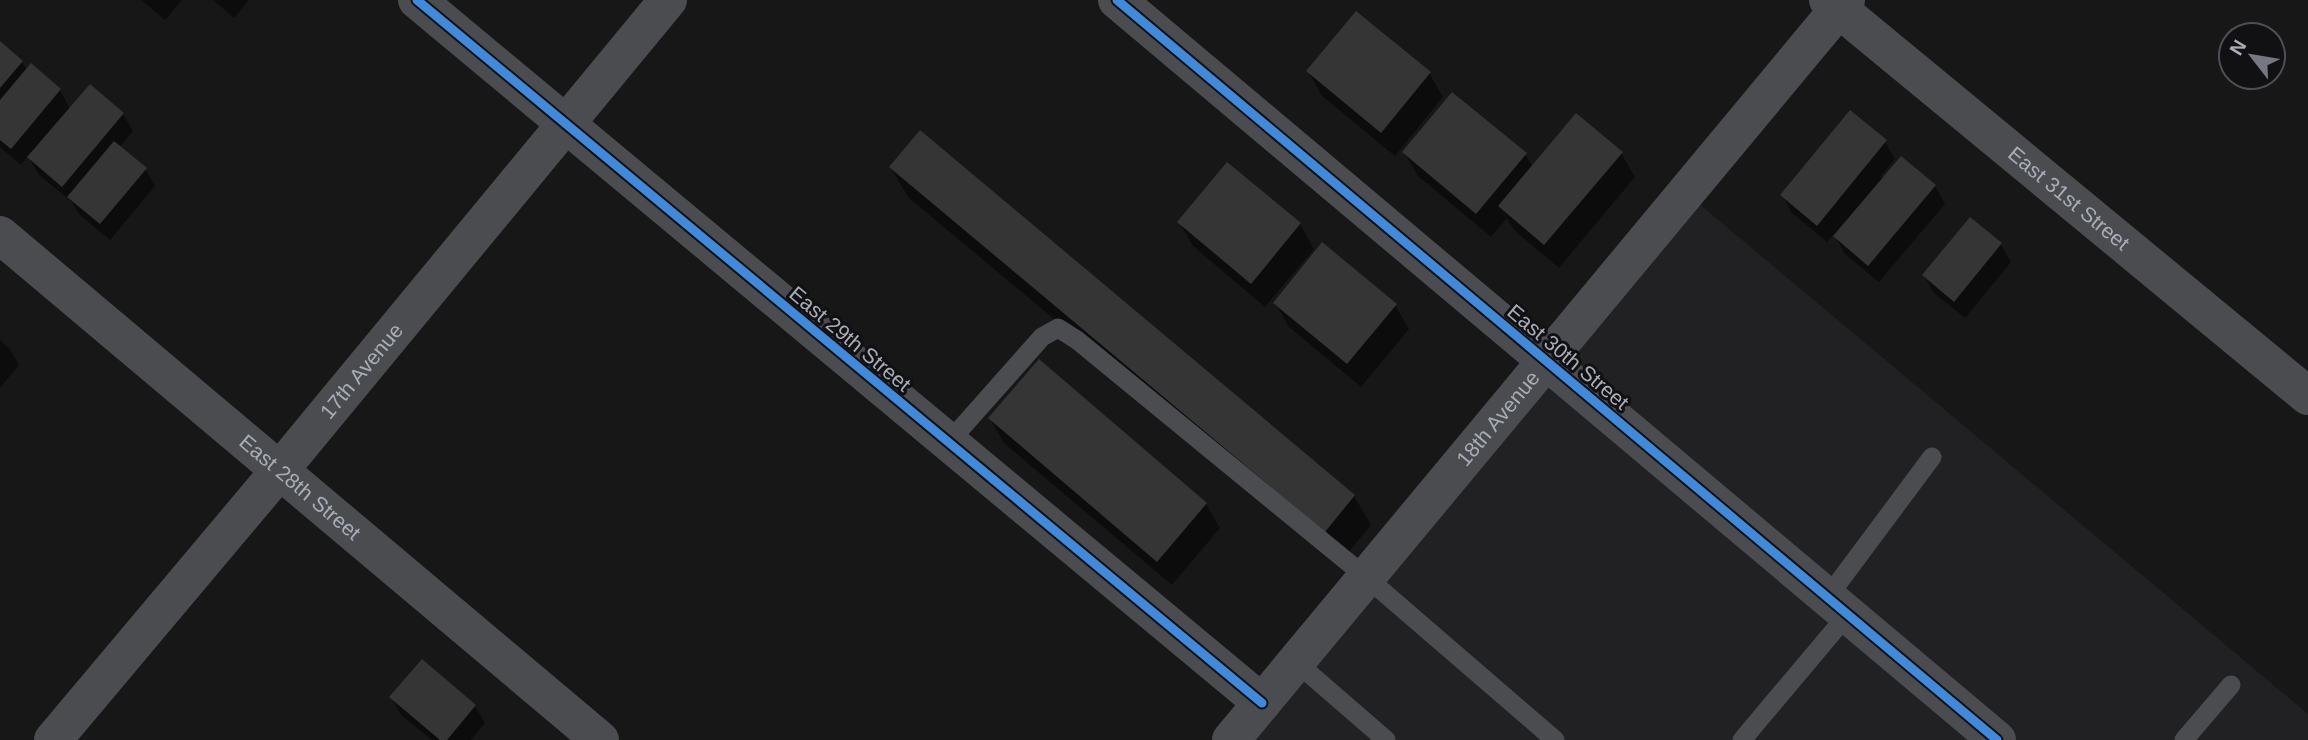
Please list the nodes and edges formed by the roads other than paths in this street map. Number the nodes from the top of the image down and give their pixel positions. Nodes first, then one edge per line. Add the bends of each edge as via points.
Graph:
1 (417, 0) edge
2 (668, 0) edge
3 (1117, 0) edge
4 (1838, 3) edge
5 (565, 125) junction
6 (0, 235) edge
7 (1546, 361) junction
8 (2308, 396) edge
9 (948, 443) junction
10 (1932, 457) dead end
11 (280, 470) junction
12 (1366, 577) junction
13 (1838, 606) junction
14 (1296, 662) junction
15 (2231, 685) dead end
16 (1262, 704) junction
17 (53, 740) edge
18 (600, 740) edge
19 (1231, 740) edge
20 (1386, 740) edge
21 (1555, 740) edge
22 (1742, 740) edge
23 (1997, 740) edge
24 (2184, 740) edge

1 - 5 street, East 29th Street
2 - 5 street, 17th Avenue
3 - 7 street, East 30th Street
4 - 7 street, 18th Avenue
4 - 8 street, East 31st Street
5 - 9 street, East 29th Street
5 - 11 street, 17th Avenue
6 - 11 street, East 28th Street
7 - 12 street, 18th Avenue
7 - 13 street, East 30th Street
9 - 12 lane via 1042,337 1058,328
9 - 16 street, East 29th Street
10 - 13 lane
11 - 17 street, 17th Avenue
11 - 18 street, East 28th Street
12 - 14 street, 18th Avenue
12 - 21 lane
13 - 22 lane
13 - 23 street, East 30th Street
14 - 16 street, 18th Avenue
14 - 20 lane
15 - 24 lane
16 - 19 street, 18th Avenue

